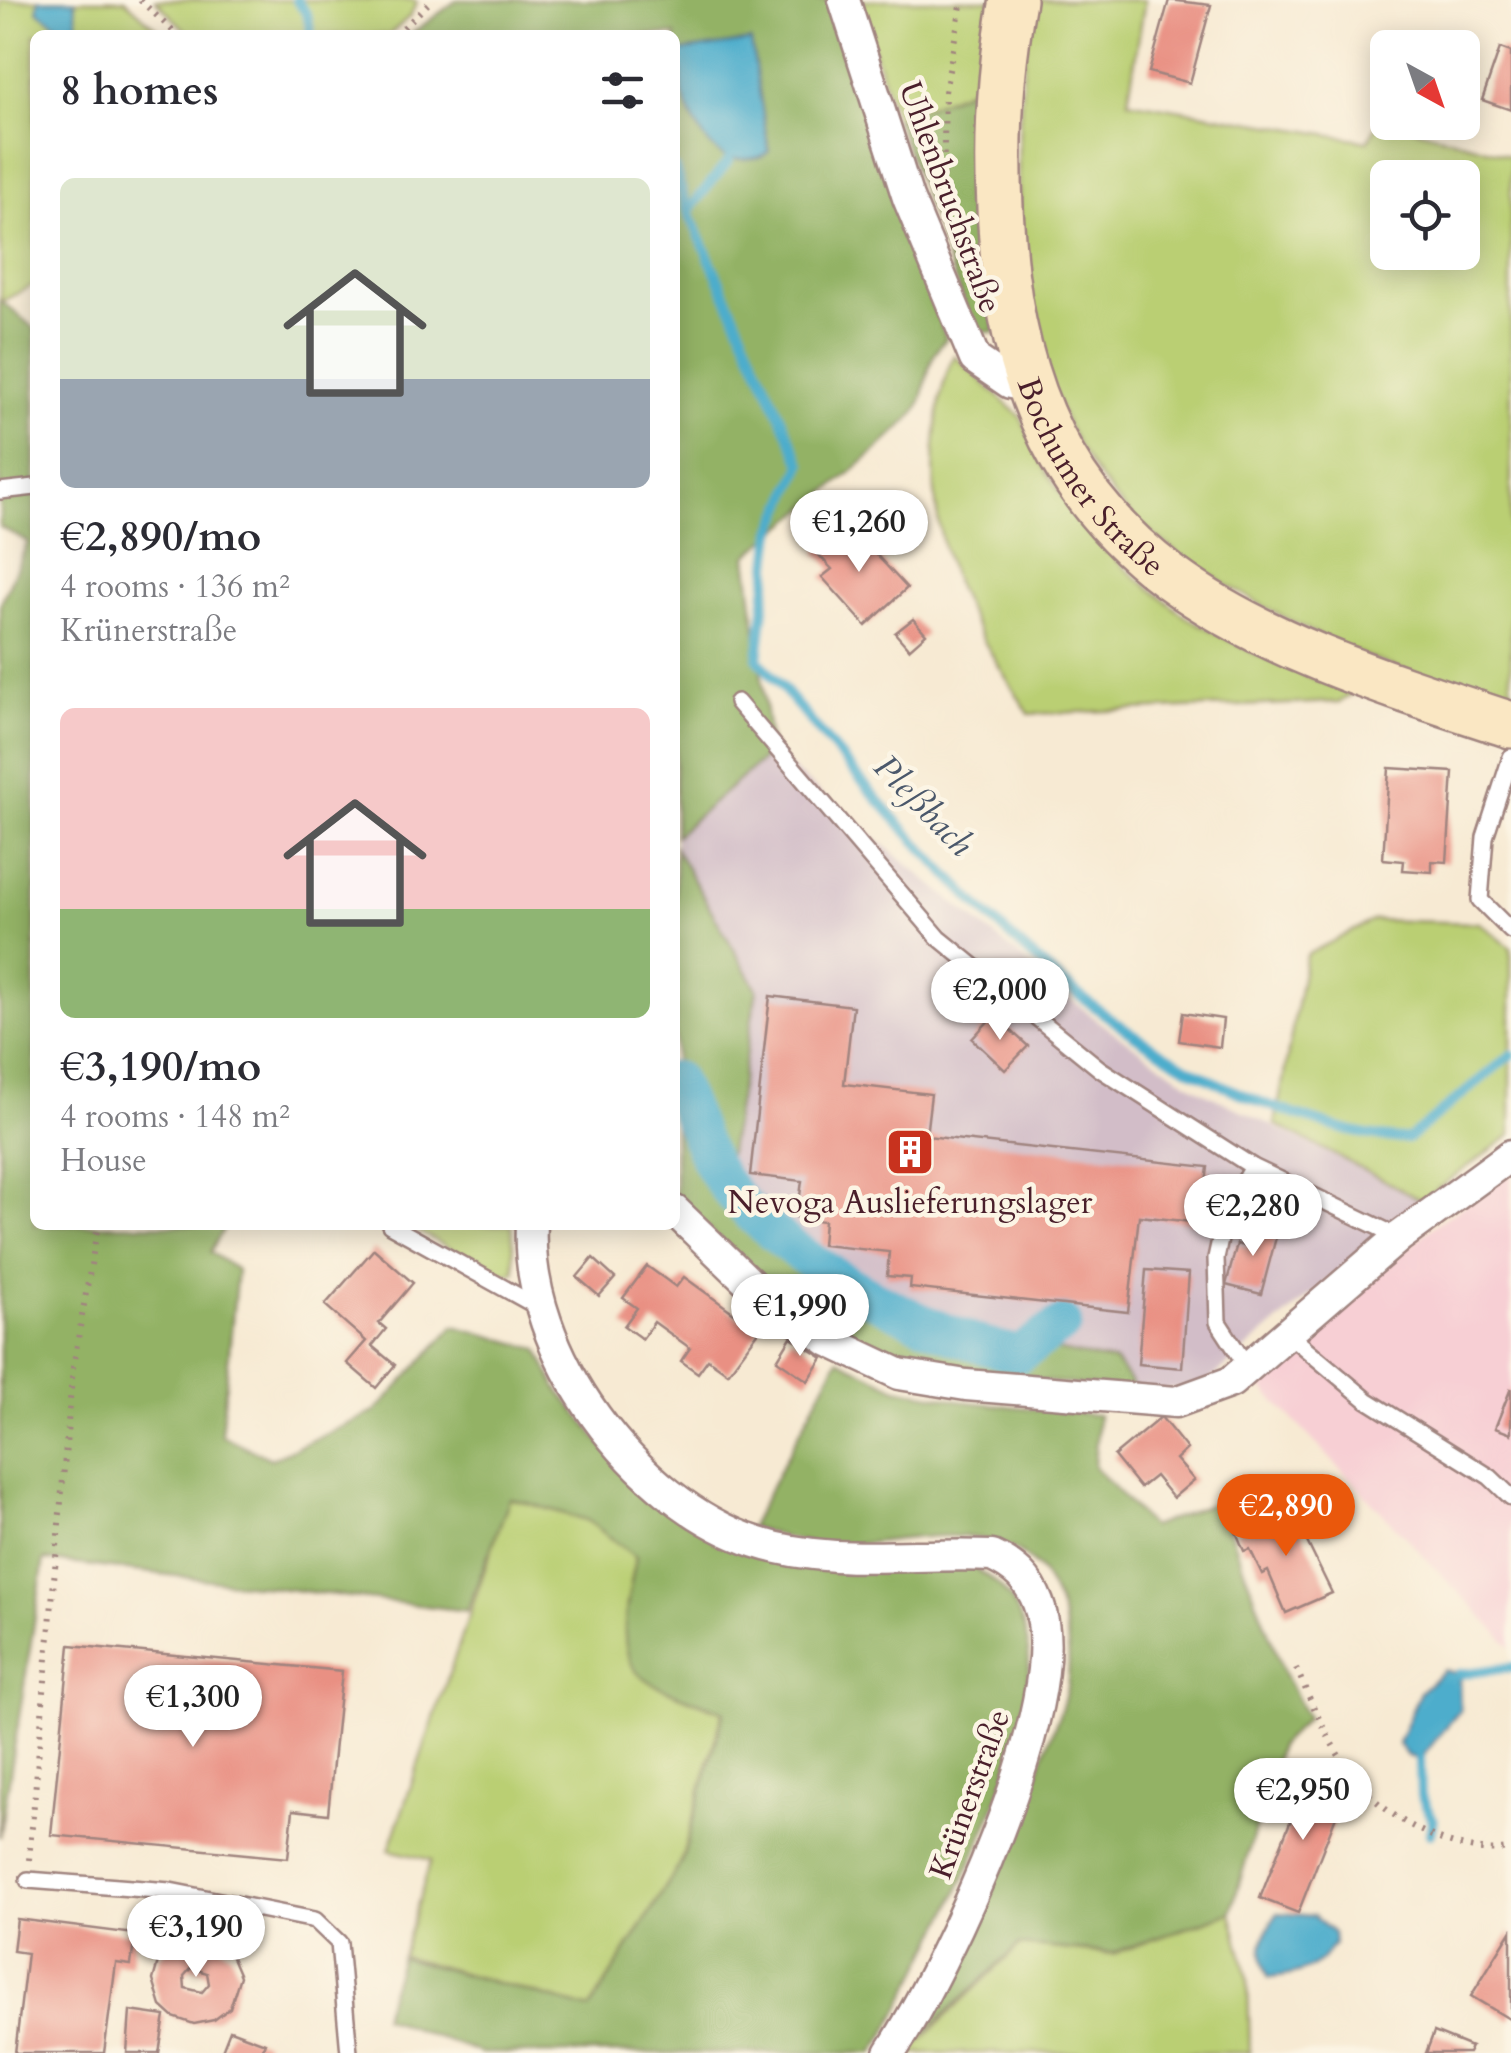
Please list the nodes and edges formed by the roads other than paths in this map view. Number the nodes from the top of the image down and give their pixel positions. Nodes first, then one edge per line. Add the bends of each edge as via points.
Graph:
1 (844, 0) edge
2 (1013, 0) edge
3 (1028, 386) junction
4 (30, 488) edge
5 (0, 491) edge
6 (737, 702) dead end
7 (1511, 725) edge
8 (1511, 757) edge
9 (1511, 931) edge
10 (1511, 1155) edge
11 (1253, 1166) junction
12 (680, 1216) edge
13 (399, 1230) edge
14 (531, 1230) edge
15 (1399, 1237) junction
16 (538, 1308) junction
17 (1287, 1333) junction
18 (1248, 1368) junction
19 (1511, 1497) edge
20 (28, 1880) road end
21 (349, 2053) edge
22 (890, 2053) edge

1 - 3 street, Uhlenbruchstraße via 908,198 975,359 1010,383
2 - 3 main road, Bochumer Straße via 1000,74 997,203
3 - 7 main road, Bochumer Straße via 1046,434 1096,512 1185,589 1274,638 1371,679
4 - 5 lane
6 - 11 lane via 938,938 1100,1069
8 - 9 lane via 1485,838 1480,900
10 - 15 street
11 - 15 lane
11 - 18 lane via 1226,1212 1216,1258 1218,1322
12 - 18 street via 761,1294 829,1341 899,1374 1176,1402 1205,1396
13 - 16 lane
14 - 16 street, Krünerstraße
15 - 17 street
16 - 22 street, Krünerstraße via 567,1372 609,1434 654,1483 706,1515 754,1542 840,1558 992,1556 1011,1564 1040,1606 1039,1704 1017,1780 956,1928
17 - 18 street
17 - 19 lane via 1368,1400
20 - 21 lane via 170,1891 315,1920 339,1943

